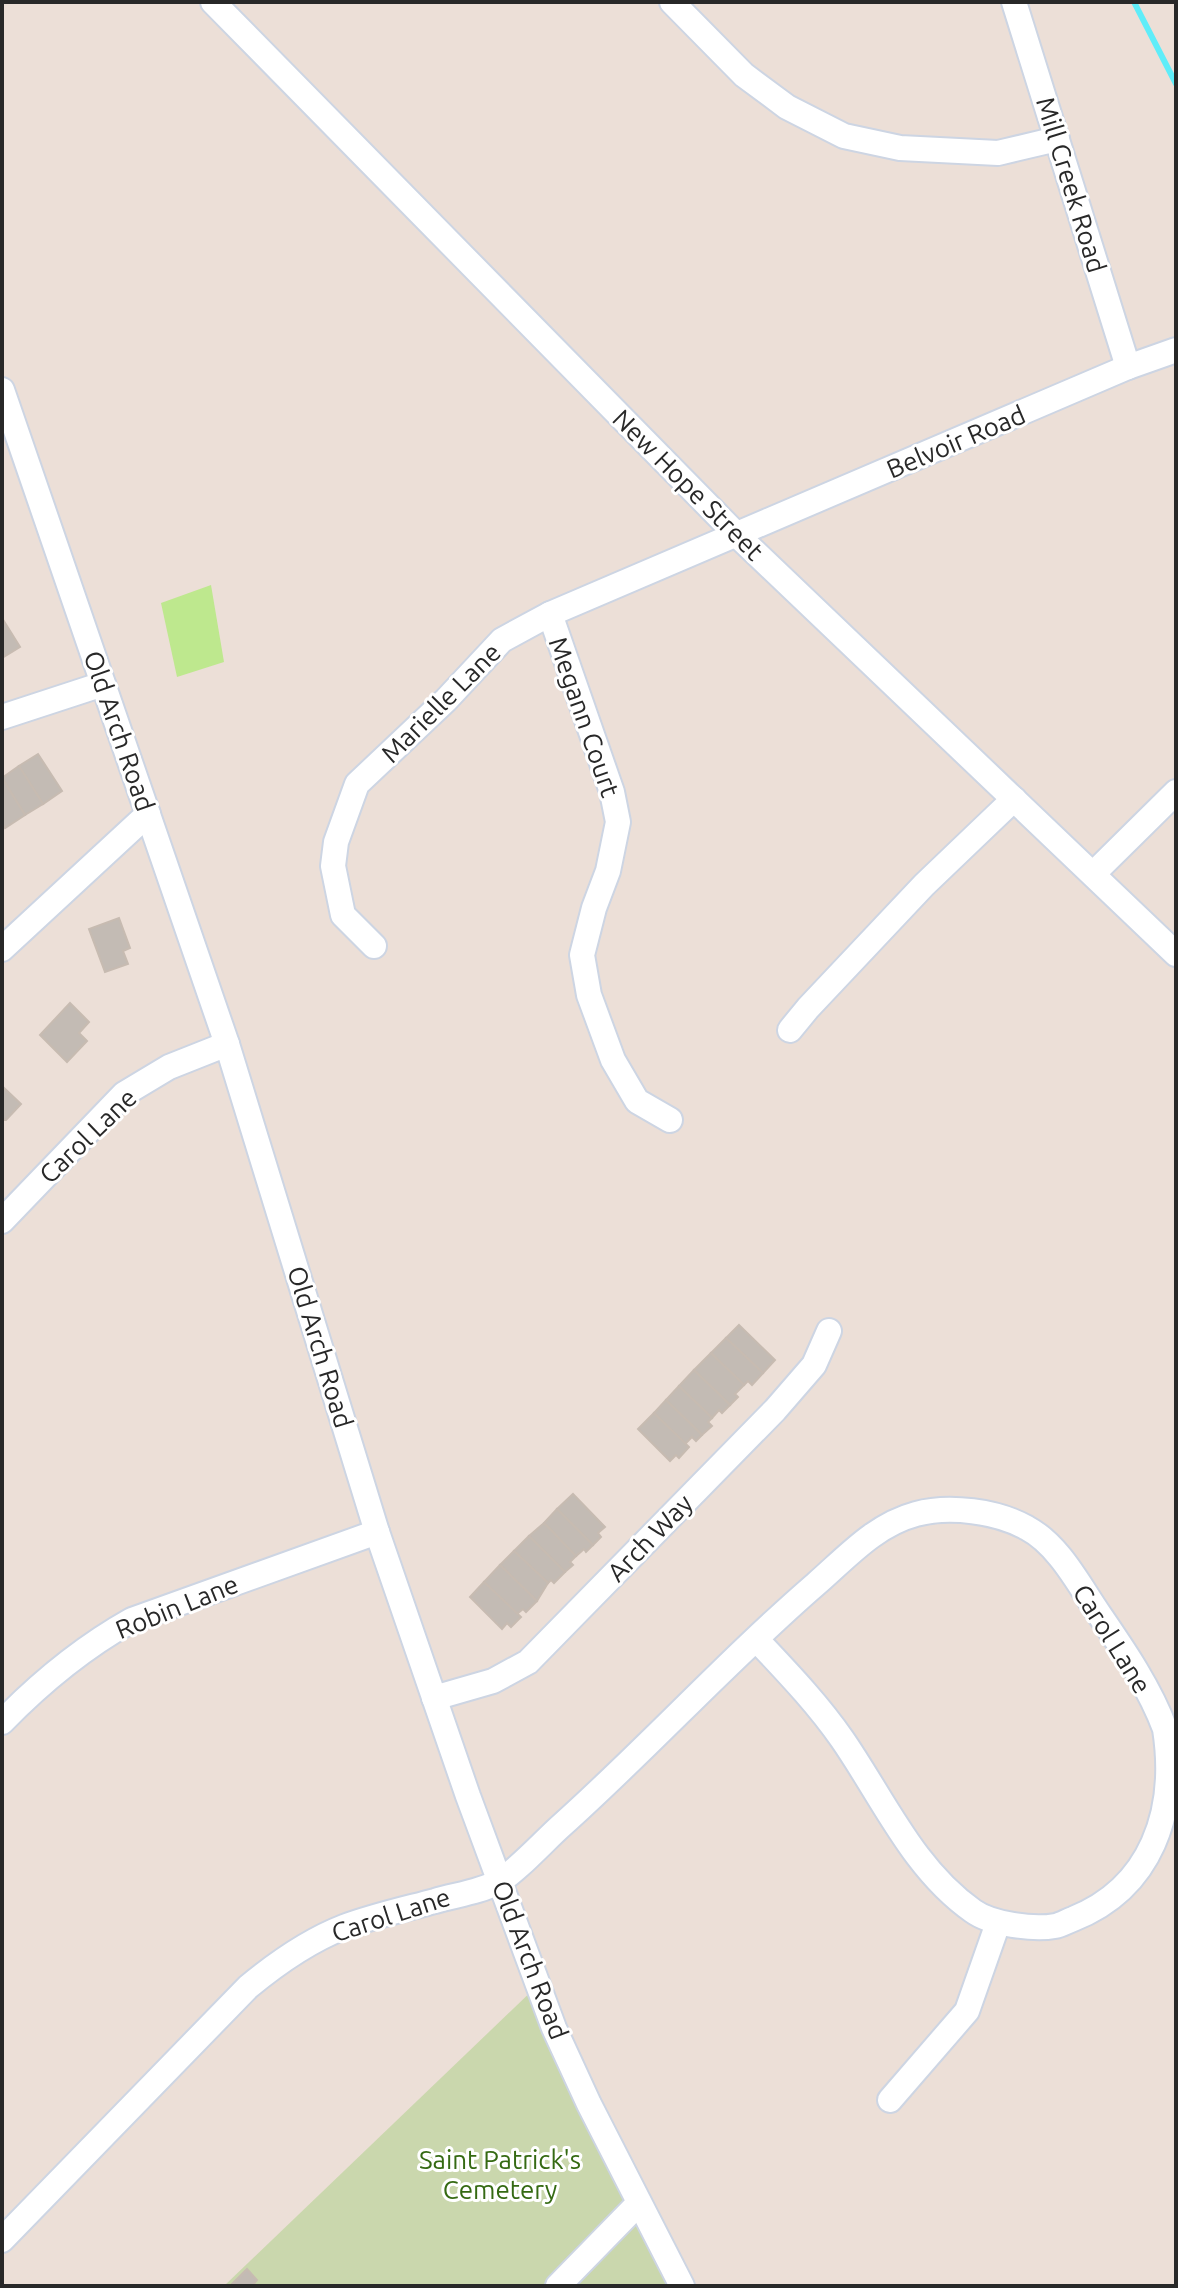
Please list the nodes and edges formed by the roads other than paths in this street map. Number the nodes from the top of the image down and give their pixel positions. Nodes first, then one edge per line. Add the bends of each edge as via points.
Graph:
1 (213, 2) edge
2 (672, 2) edge
3 (1014, 2) edge
4 (1057, 139) junction
5 (1176, 350) edge
6 (1128, 367) junction
7 (2, 390) edge
8 (738, 536) junction
9 (550, 614) junction
10 (103, 684) junction
11 (2, 717) edge
12 (1176, 792) edge
13 (1014, 799) junction
14 (148, 814) junction
15 (1093, 874) junction
16 (374, 946) dead end
17 (2, 949) edge
18 (1176, 954) edge
19 (790, 1030) dead end
20 (227, 1044) junction
21 (670, 1120) dead end
22 (2, 1221) edge
23 (829, 1331) dead end
24 (377, 1532) junction
25 (756, 1639) junction
26 (434, 1698) junction
27 (2, 1722) edge
28 (499, 1882) junction
29 (998, 1923) junction
30 (890, 2100) dead end
31 (639, 2203) junction
32 (2, 2240) edge
33 (558, 2286) edge
34 (682, 2286) edge

1 - 8 street, New Hope Street
2 - 4 street via 744,75 787,107 844,136 900,148 998,153
3 - 4 street, Mill Creek Road
4 - 6 street, Mill Creek Road
5 - 6 street, Belvoir Road
6 - 8 street, Belvoir Road
7 - 10 street, Old Arch Road
8 - 9 street, Marielle Lane
8 - 13 street, New Hope Street
9 - 16 street, Marielle Lane via 502,640 357,784 333,866 343,915
9 - 21 street, Megann Court via 618,822 582,955 589,995 613,1060 637,1101
10 - 11 street
10 - 14 street, Old Arch Road
12 - 15 street
13 - 15 street, New Hope Street
13 - 19 street via 924,885
14 - 17 street
14 - 20 street, Old Arch Road
15 - 18 street, New Hope Street
20 - 22 street, Carol Lane via 169,1067 124,1094
20 - 24 street, Old Arch Road
23 - 26 street, Arch Way via 814,1365 775,1410 528,1662 493,1681
24 - 26 street, Old Arch Road
24 - 27 street, Robin Lane via 132,1620 62,1665
25 - 28 street, Carol Lane
25 - 29 street, Carol Lane via 837,1732 936,1879 977,1915
25 - 29 street, Carol Lane via 856,1547 916,1514 978,1513 1026,1527 1047,1542 1110,1630 1159,1715 1172,1753 1174,1794 1160,1843 1144,1871 1120,1895 1055,1926
26 - 28 street, Old Arch Road
28 - 31 street, Old Arch Road via 554,2028
28 - 32 street, Carol Lane via 344,1927 273,1966
29 - 30 street via 967,2011
31 - 33 street
31 - 34 street, Old Arch Road

